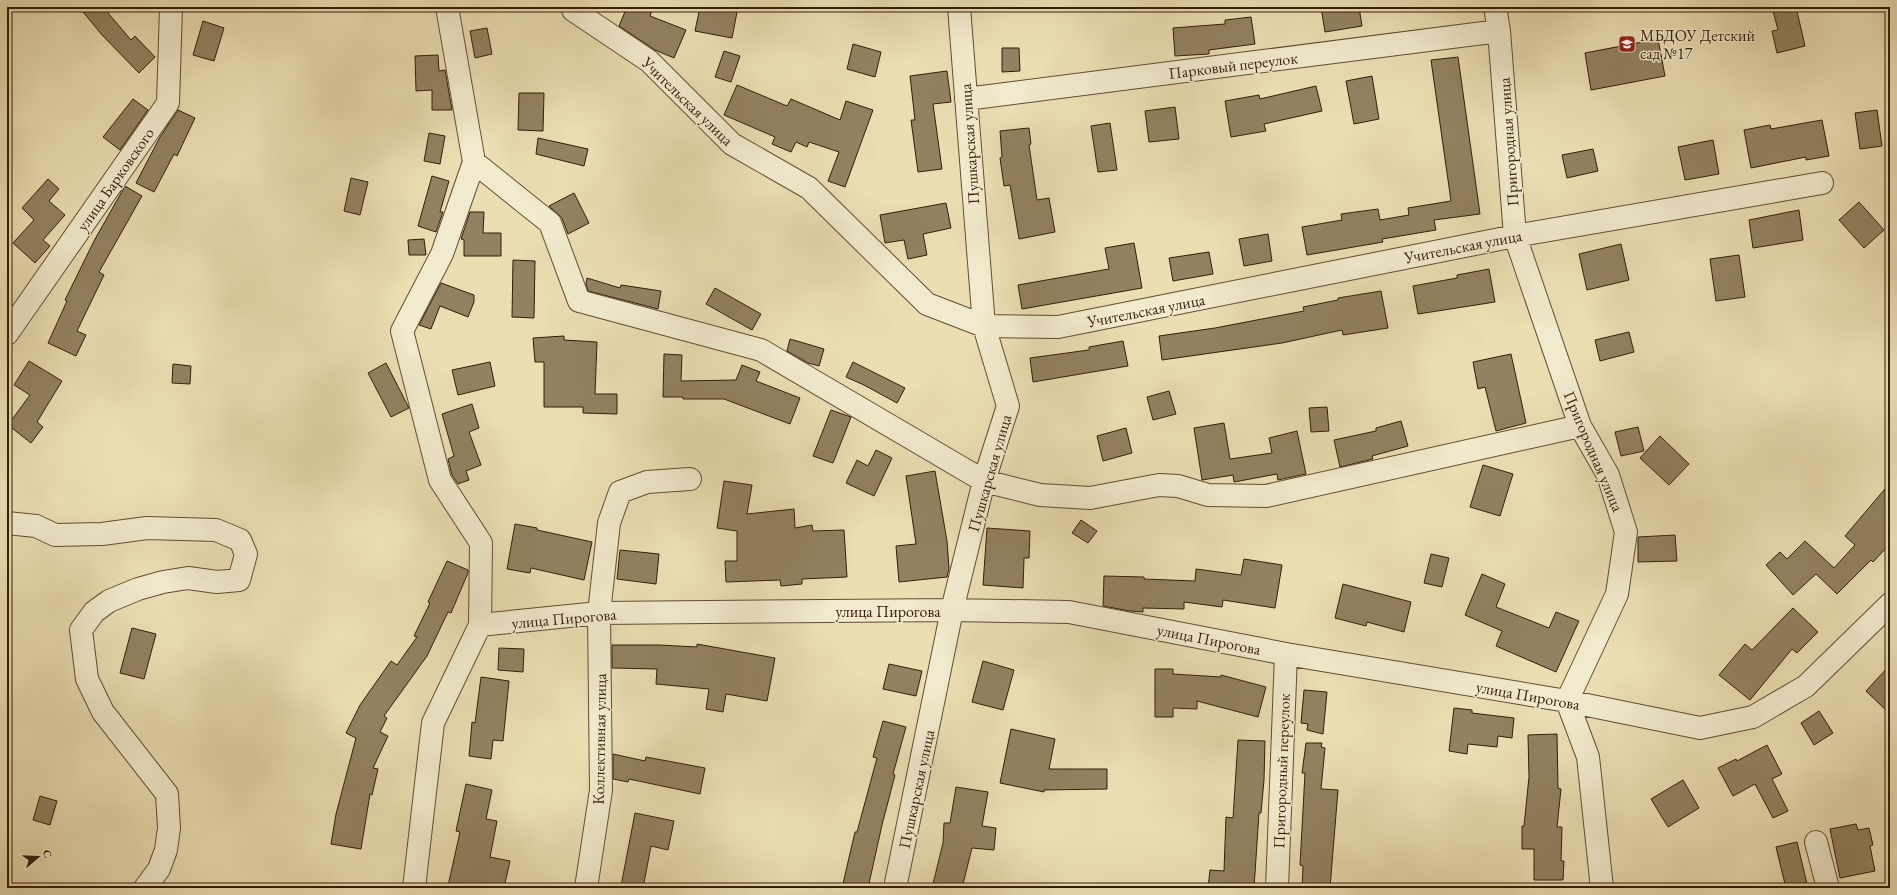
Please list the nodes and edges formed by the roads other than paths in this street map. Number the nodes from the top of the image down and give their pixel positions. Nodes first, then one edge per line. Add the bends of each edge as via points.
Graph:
1 (171, 7) edge
2 (447, 7) edge
3 (959, 7) edge
4 (1496, 7) edge
5 (572, 10) dead end
6 (1499, 31) junction
7 (966, 99) junction
8 (474, 162) junction
9 (1822, 183) dead end
10 (1515, 236) junction
11 (984, 326) junction
12 (7, 334) edge
13 (1580, 426) junction
14 (690, 479) dead end
15 (984, 482) junction
16 (7, 523) edge
17 (1890, 604) edge
18 (952, 610) junction
19 (599, 613) junction
20 (480, 625) junction
21 (1286, 654) junction
22 (1567, 701) junction
23 (1816, 842) dead end
24 (144, 888) edge
25 (414, 888) edge
26 (586, 888) edge
27 (895, 888) edge
28 (1277, 888) edge
29 (1602, 888) edge
30 (1828, 888) edge

1 - 12 street, улица Барковского via 168,103
2 - 8 street
3 - 7 street, Пушкарская улица
4 - 6 street, Пригородная улица
5 - 11 street, Учительская улица via 649,61 732,144 809,188 927,304
6 - 7 street, Парковый переулок
6 - 10 street, Пригородная улица
7 - 11 street, Пушкарская улица
8 - 15 street via 550,223 579,301 762,350
8 - 20 street via 442,254 402,332 440,480 481,543
9 - 10 street, Учительская улица
10 - 11 street, Учительская улица via 1058,327
10 - 13 street, Пригородная улица
11 - 15 street, Пушкарская улица via 1008,406
13 - 15 street via 1266,496 1208,494 1178,486 1159,485 1090,498 1047,495
13 - 22 street, Пригородная улица via 1608,475 1626,532 1617,594
14 - 19 street, Коллективная улица via 647,482 620,492 610,523
15 - 18 street, Пушкарская улица
16 - 24 street via 36,526 56,535 102,534 147,528 216,530 240,540 246,554 239,580 217,582 188,578 138,589 109,601 94,612 81,630 87,679 103,712 167,794 169,828 166,850 159,869
17 - 22 street, улица Пирогова via 1806,686 1753,717 1700,728
18 - 19 street, улица Пирогова
18 - 21 street, улица Пирогова via 1069,612
18 - 27 street, Пушкарская улица
19 - 20 street, улица Пирогова
19 - 26 street, Коллективная улица via 601,790
20 - 25 street via 433,723
21 - 22 street, улица Пирогова
21 - 28 street, Пригородный переулок
22 - 29 street via 1588,757
23 - 30 street

